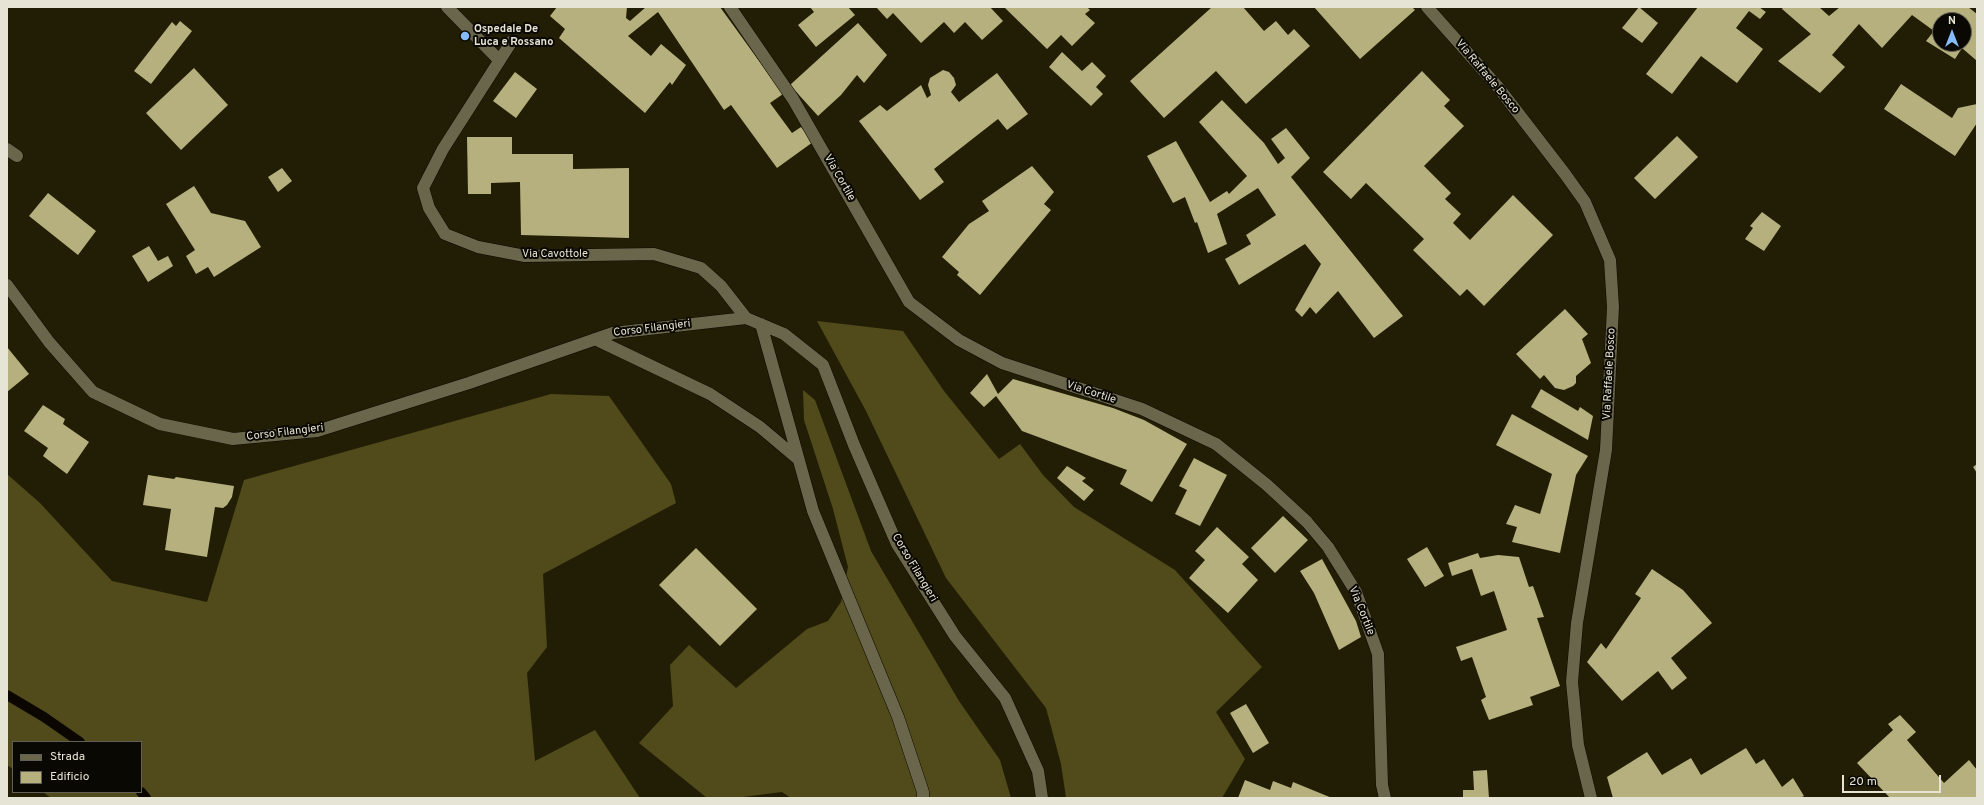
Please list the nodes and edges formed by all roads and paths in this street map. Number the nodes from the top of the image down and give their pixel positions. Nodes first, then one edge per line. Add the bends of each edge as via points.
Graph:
1 (447, 7) edge
2 (730, 7) edge
3 (1427, 7) edge
4 (512, 41) dead end
5 (499, 60) junction
6 (7, 149) edge
7 (17, 156) dead end
8 (7, 284) edge
9 (746, 318) junction
10 (761, 324) junction
11 (595, 339) junction
12 (798, 459) junction
13 (923, 798) edge
14 (1042, 798) edge
15 (1385, 798) edge
16 (1591, 798) edge

1 - 5 street
2 - 15 street, Via Cortile via 793,99 909,302 959,340 1002,363 1142,410 1216,444 1267,485 1307,522 1328,547 1356,592 1378,654 1382,785
3 - 16 street, Via Raffaele Bosco via 1498,87 1565,174 1585,202 1610,260 1613,307 1606,450 1577,623 1572,682 1578,745
4 - 5 street, Via Cavottole
5 - 9 street, Via Cavottole via 443,149 423,188 429,208 445,234 478,247 525,256 654,254 701,268 721,286
6 - 7 street
8 - 11 street, Corso Filangieri via 49,342 93,392 160,424 233,439 316,432
9 - 10 street, Corso Filangieri
9 - 11 street, Corso Filangieri via 613,333
10 - 12 street
10 - 14 street, Corso Filangieri via 784,334 823,365 897,544 955,636 1005,698 1038,771
11 - 12 street via 710,394 760,426
12 - 13 street via 813,511 898,716

